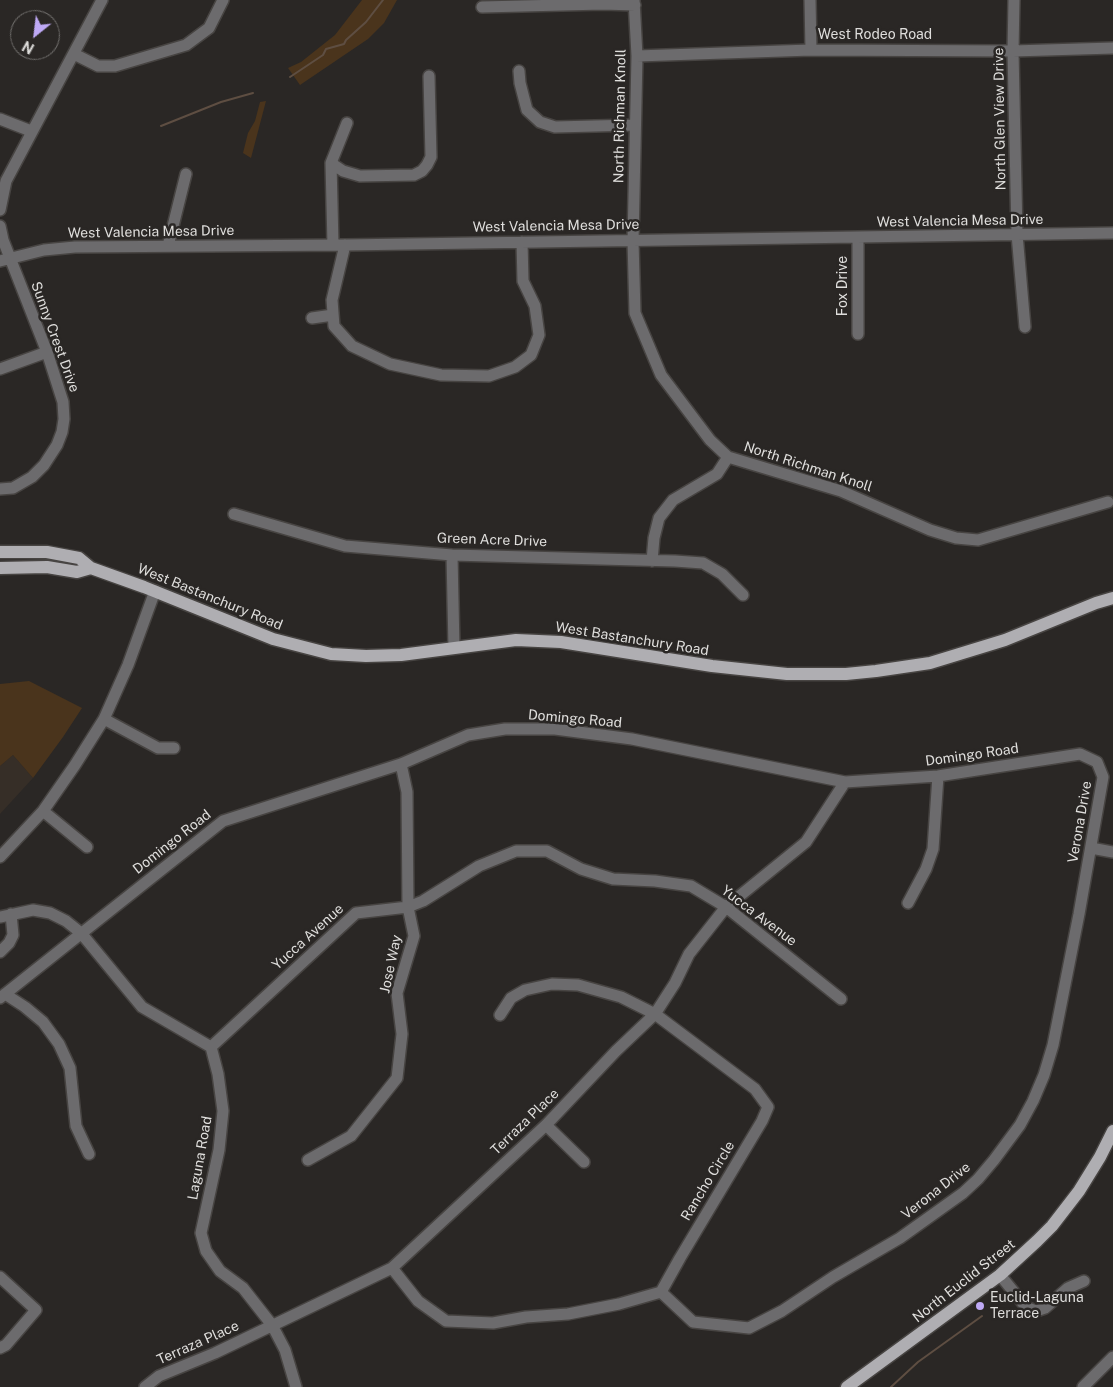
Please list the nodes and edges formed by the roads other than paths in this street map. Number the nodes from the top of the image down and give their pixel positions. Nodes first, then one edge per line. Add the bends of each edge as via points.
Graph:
1 (102, 0) edge
2 (223, 0) edge
3 (810, 0) edge
4 (1014, 0) edge
5 (634, 3) edge
6 (482, 6) dead end
7 (1113, 48) edge
8 (811, 50) junction
9 (1013, 51) junction
10 (74, 54) junction
11 (637, 56) junction
12 (518, 71) dead end
13 (429, 76) dead end
14 (0, 119) edge
15 (347, 123) dead end
16 (635, 125) junction
17 (31, 132) junction
18 (331, 163) junction
19 (186, 174) dead end
20 (0, 210) edge
21 (0, 226) edge
22 (1113, 233) edge
23 (1017, 234) junction
24 (858, 238) junction
25 (633, 240) junction
26 (522, 242) junction
27 (339, 245) junction
28 (168, 246) junction
29 (5, 259) edge
30 (333, 315) junction
31 (312, 318) dead end
32 (1025, 327) dead end
33 (858, 334) dead end
34 (47, 352) junction
35 (0, 368) edge
36 (728, 457) junction
37 (0, 489) edge
38 (1108, 502) dead end
39 (234, 514) dead end
40 (0, 552) edge
41 (452, 555) junction
42 (652, 560) junction
43 (0, 568) edge
44 (91, 568) junction
45 (155, 591) junction
46 (743, 595) dead end
47 (1113, 598) edge
48 (454, 648) junction
49 (104, 719) junction
50 (174, 748) dead end
51 (1097, 762) joint
52 (401, 764) junction
53 (938, 776) junction
54 (845, 782) junction
55 (43, 811) junction
56 (87, 847) dead end
57 (1091, 848) junction
58 (1113, 852) edge
59 (0, 857) edge
60 (908, 903) dead end
61 (408, 907) junction
62 (726, 907) junction
63 (6, 916) edge
64 (81, 933) junction
65 (0, 952) edge
66 (2, 996) edge
67 (841, 999) dead end
68 (500, 1014) dead end
69 (655, 1014) junction
70 (211, 1047) junction
71 (546, 1125) junction
72 (1113, 1131) edge
73 (89, 1154) dead end
74 (308, 1160) dead end
75 (584, 1162) dead end
76 (392, 1268) junction
77 (1000, 1275) junction
78 (0, 1277) edge
79 (1084, 1281) dead end
80 (662, 1292) junction
81 (272, 1325) junction
82 (0, 1348) edge
83 (1113, 1357) edge
84 (146, 1387) edge
85 (296, 1387) edge
86 (848, 1387) edge
87 (1083, 1387) edge

1 - 10 street
2 - 10 street via 209,28 186,45 115,66 98,66
3 - 8 street
4 - 9 street, North Glen View Drive
5 - 6 street, North Richman Knoll
5 - 11 street, North Richman Knoll
7 - 9 street, West Rodeo Road
8 - 9 street, West Rodeo Road
8 - 11 street, West Rodeo Road
9 - 23 street, North Glen View Drive
10 - 17 street
11 - 16 street, North Richman Knoll
12 - 16 street via 527,110 540,122 555,127
13 - 18 street via 431,156 422,171 414,175 360,176 342,171
14 - 17 street
15 - 18 street
16 - 25 street, North Richman Knoll
17 - 20 street via 6,181
18 - 27 street
19 - 28 street
21 - 29 street, Sunny Crest Drive
22 - 23 street, West Valencia Mesa Drive
23 - 24 street, West Valencia Mesa Drive
23 - 32 street, North Glen View Drive
24 - 25 street, West Valencia Mesa Drive
24 - 33 street, Fox Drive
25 - 26 street, West Valencia Mesa Drive
25 - 36 street, North Richman Knoll via 635,313 661,375 710,440
26 - 27 street, West Valencia Mesa Drive
26 - 30 street via 523,282 535,306 539,335 531,355 515,367 489,376 441,375 390,364 352,346 334,326
27 - 28 street, West Valencia Mesa Drive
27 - 30 street
28 - 29 street, West Valencia Mesa Drive via 75,247
29 - 34 street, Sunny Crest Drive
30 - 31 street
34 - 35 street
34 - 37 street, Sunny Crest Drive via 63,402 64,419 58,445 32,477 13,488
36 - 38 street, North Richman Knoll via 841,491 956,538 978,540
36 - 42 street via 717,474 673,500 659,518
39 - 41 street, Green Acre Drive via 345,546
40 - 44 main road, West Bastanchury Road via 47,552 79,558
41 - 42 street, Green Acre Drive
41 - 48 street
42 - 46 street, Green Acre Drive via 703,563 722,574
43 - 44 main road, West Bastanchury Road via 47,567 77,572
44 - 45 main road, West Bastanchury Road
45 - 48 main road, West Bastanchury Road via 273,639 331,654 400,656
45 - 49 street
47 - 48 main road, West Bastanchury Road via 967,653 930,663 846,674 787,674 712,666 561,642 516,640
49 - 50 street via 158,748
49 - 55 street
51 - 53 street, Domingo Road via 1080,754
51 - 57 street, Verona Drive via 1103,777
52 - 54 street, Domingo Road via 468,735 505,729 554,729 632,740
52 - 61 street, Jose Way via 407,792
52 - 64 street, Domingo Road via 224,821
53 - 54 street, Domingo Road
53 - 60 street via 933,849
54 - 62 street, Terraza Place via 806,842
55 - 56 street
55 - 59 street
57 - 58 street
57 - 80 street, Verona Drive via 1053,1045 1044,1075 1020,1125 978,1179 900,1238 749,1328 693,1322
61 - 62 street, Yucca Avenue via 423,902 479,866 516,851 547,851 581,869 613,879 655,880 691,886
61 - 70 street, Yucca Avenue via 356,913
61 - 74 street, Jose Way via 414,936 397,993 402,1034 397,1078 352,1136
62 - 67 street, Yucca Avenue
62 - 69 street, Terraza Place via 689,954
63 - 64 street via 33,910 50,913
63 - 65 street via 13,935
64 - 66 street, Domingo Road
64 - 70 street via 142,1007
66 - 73 street via 25,1007 43,1022 59,1044 70,1068 76,1126
68 - 69 street, Rancho Circle via 511,998 525,990 552,984 578,986 621,997
69 - 71 street, Terraza Place
69 - 80 street, Rancho Circle via 755,1089 768,1107
70 - 81 street, Laguna Road via 223,1111 219,1150 201,1233 206,1251 220,1271 243,1288
71 - 75 street
71 - 76 street, Terraza Place
72 - 77 main road, North Euclid Street via 1066,1208
76 - 80 street via 418,1301 446,1321 493,1323 568,1314
76 - 81 street, Terraza Place
77 - 79 street via 1026,1308 1036,1312 1068,1288
77 - 86 main road, North Euclid Street
78 - 82 street via 36,1310
81 - 84 street, Terraza Place via 159,1376
81 - 85 street, Laguna Road via 285,1350
83 - 87 street

